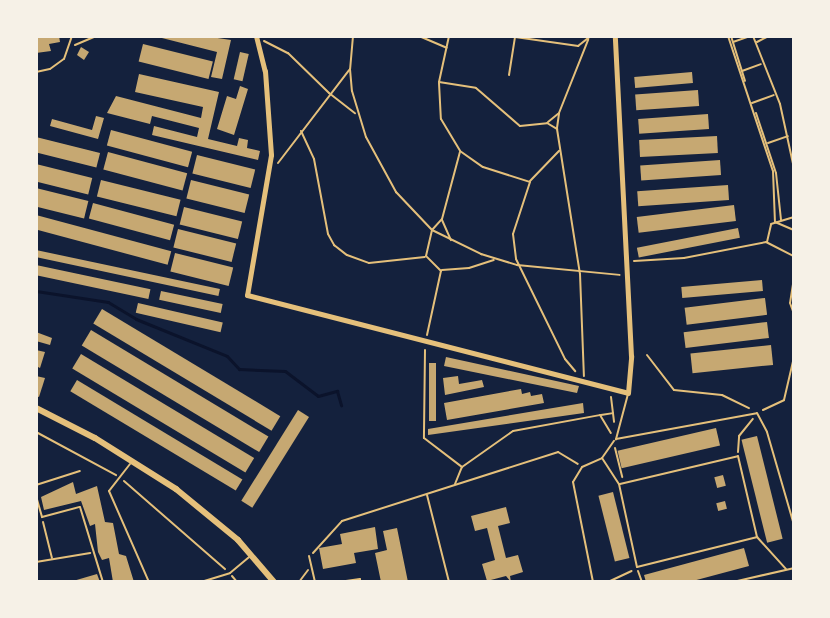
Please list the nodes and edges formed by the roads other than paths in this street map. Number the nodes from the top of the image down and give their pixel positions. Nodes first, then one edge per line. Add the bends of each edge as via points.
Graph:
1 (72, 36) edge
2 (615, 36) edge
3 (257, 37) edge
4 (36, 72) edge
5 (628, 393) junction
6 (36, 408) edge
7 (615, 441) junction
8 (602, 458) junction
9 (133, 460) junction
10 (80, 471) road end
11 (619, 484) junction
12 (36, 485) edge
13 (36, 496) edge
14 (794, 525) edge
15 (757, 537) junction
16 (252, 554) junction
17 (309, 556) road end
18 (794, 568) edge
19 (786, 569) junction
20 (103, 582) edge
21 (149, 582) edge
22 (201, 582) edge
23 (274, 582) edge
24 (315, 582) edge
25 (339, 582) edge
26 (360, 582) edge
27 (593, 582) edge
28 (733, 582) edge

1 - 4 lane via 64,59
2 - 5 street via 631,356
3 - 5 street via 271,155 247,295
5 - 7 lane
6 - 9 street
7 - 8 lane
7 - 14 lane via 757,413
8 - 11 lane
8 - 27 lane via 582,467 572,491
9 - 16 street via 205,511
9 - 21 lane via 109,491
10 - 12 lane
11 - 15 lane via 738,456
11 - 15 lane via 637,567
13 - 20 lane via 42,517 80,507
15 - 19 lane
16 - 22 lane via 230,573
16 - 23 street
17 - 24 lane
18 - 19 lane
19 - 28 lane
25 - 26 lane

